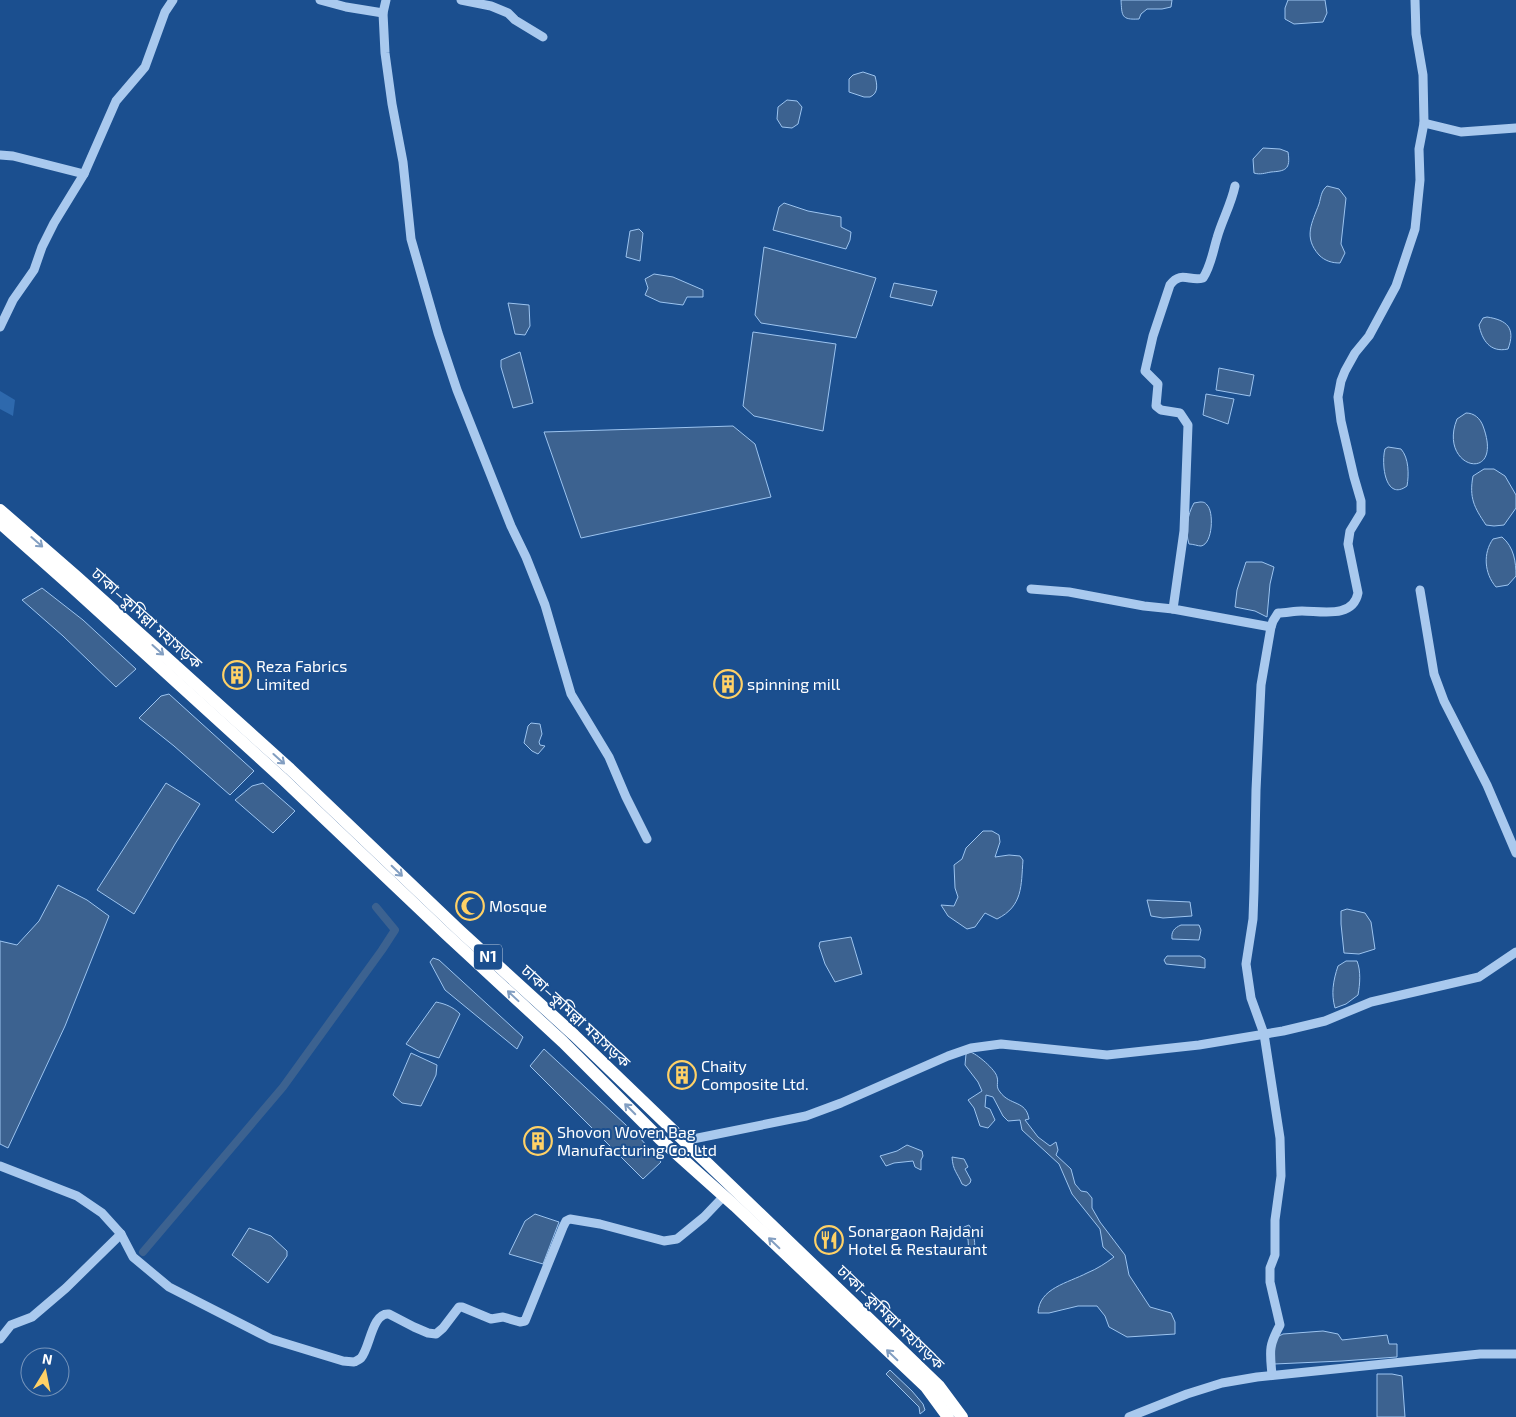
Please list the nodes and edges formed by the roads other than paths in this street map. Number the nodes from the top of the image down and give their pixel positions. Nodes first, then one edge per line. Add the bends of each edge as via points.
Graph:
1 (172, 0) edge
2 (320, 0) edge
3 (386, 0) edge
4 (461, 0) edge
5 (1415, 0) edge
6 (383, 13) junction
7 (543, 37) dead end
8 (1424, 123) junction
9 (1516, 128) edge
10 (0, 155) edge
11 (84, 174) junction
12 (1235, 186) dead end
13 (0, 327) edge
14 (0, 510) edge
15 (0, 523) edge
16 (1031, 589) dead end
17 (1420, 590) dead end
18 (1173, 609) junction
19 (1271, 627) junction
20 (647, 839) dead end
21 (1516, 853) edge
22 (1516, 952) edge
23 (1264, 1034) junction
24 (683, 1141) junction
25 (0, 1166) edge
26 (724, 1196) junction
27 (121, 1234) junction
28 (0, 1339) edge
29 (1516, 1354) edge
30 (1272, 1375) junction
31 (948, 1417) edge
32 (962, 1417) edge
33 (1129, 1417) edge

1 - 11 street via 145,67 116,101
2 - 6 street via 346,8
3 - 6 street
4 - 7 street via 508,13
5 - 8 street via 1416,34 1423,75
6 - 20 street via 385,53 403,162 411,238 438,333 457,390 544,605 571,694 609,757
8 - 9 street via 1461,132
8 - 19 street via 1419,149 1420,180 1415,228 1405,261 1370,336 1345,371 1338,397 1354,477 1362,500 1361,512 1350,531 1348,544 1357,599 1352,606 1336,613 1299,611 1278,614
10 - 11 street
11 - 13 street via 54,223 34,270 13,300
12 - 18 street via 1206,274 1200,280 1176,278 1170,285 1145,371 1158,384 1156,406 1180,413 1188,425 1184,531
14 -> 24 highway, ঢাকা–কুমিল্লা মহাসড়ক / N1 via 290,769
26 -> 15 highway, ঢাকা–কুমিল্লা মহাসড়ক / N1 via 660,1139 563,1042 283,779
16 - 18 street
17 - 21 street via 1434,674
18 - 19 street
19 - 23 street via 1261,685 1253,919 1246,964 1251,998
22 - 23 street via 1479,977 1371,1002 1325,1021
23 - 24 street via 1107,1055 1001,1044 972,1048 806,1116
23 - 30 street via 1280,1138 1281,1176 1275,1220 1275,1255 1270,1268 1280,1325 1272,1338
24 - 32 highway, ঢাকা–কুমিল্লা মহাসড়ক / N1 via 939,1386
25 - 27 street via 77,1196 102,1213
26 - 27 street via 677,1239 664,1241 570,1219 563,1227 525,1321 503,1317 491,1319 459,1307 436,1334 384,1314 361,1358 354,1362 271,1339 169,1287 133,1257
31 -> 26 highway, ঢাকা–কুমিল্লা মহাসড়ক / N1 via 926,1387
27 - 28 street via 66,1288 32,1316 11,1325
29 - 30 street via 1471,1355
30 - 33 street via 1222,1383

